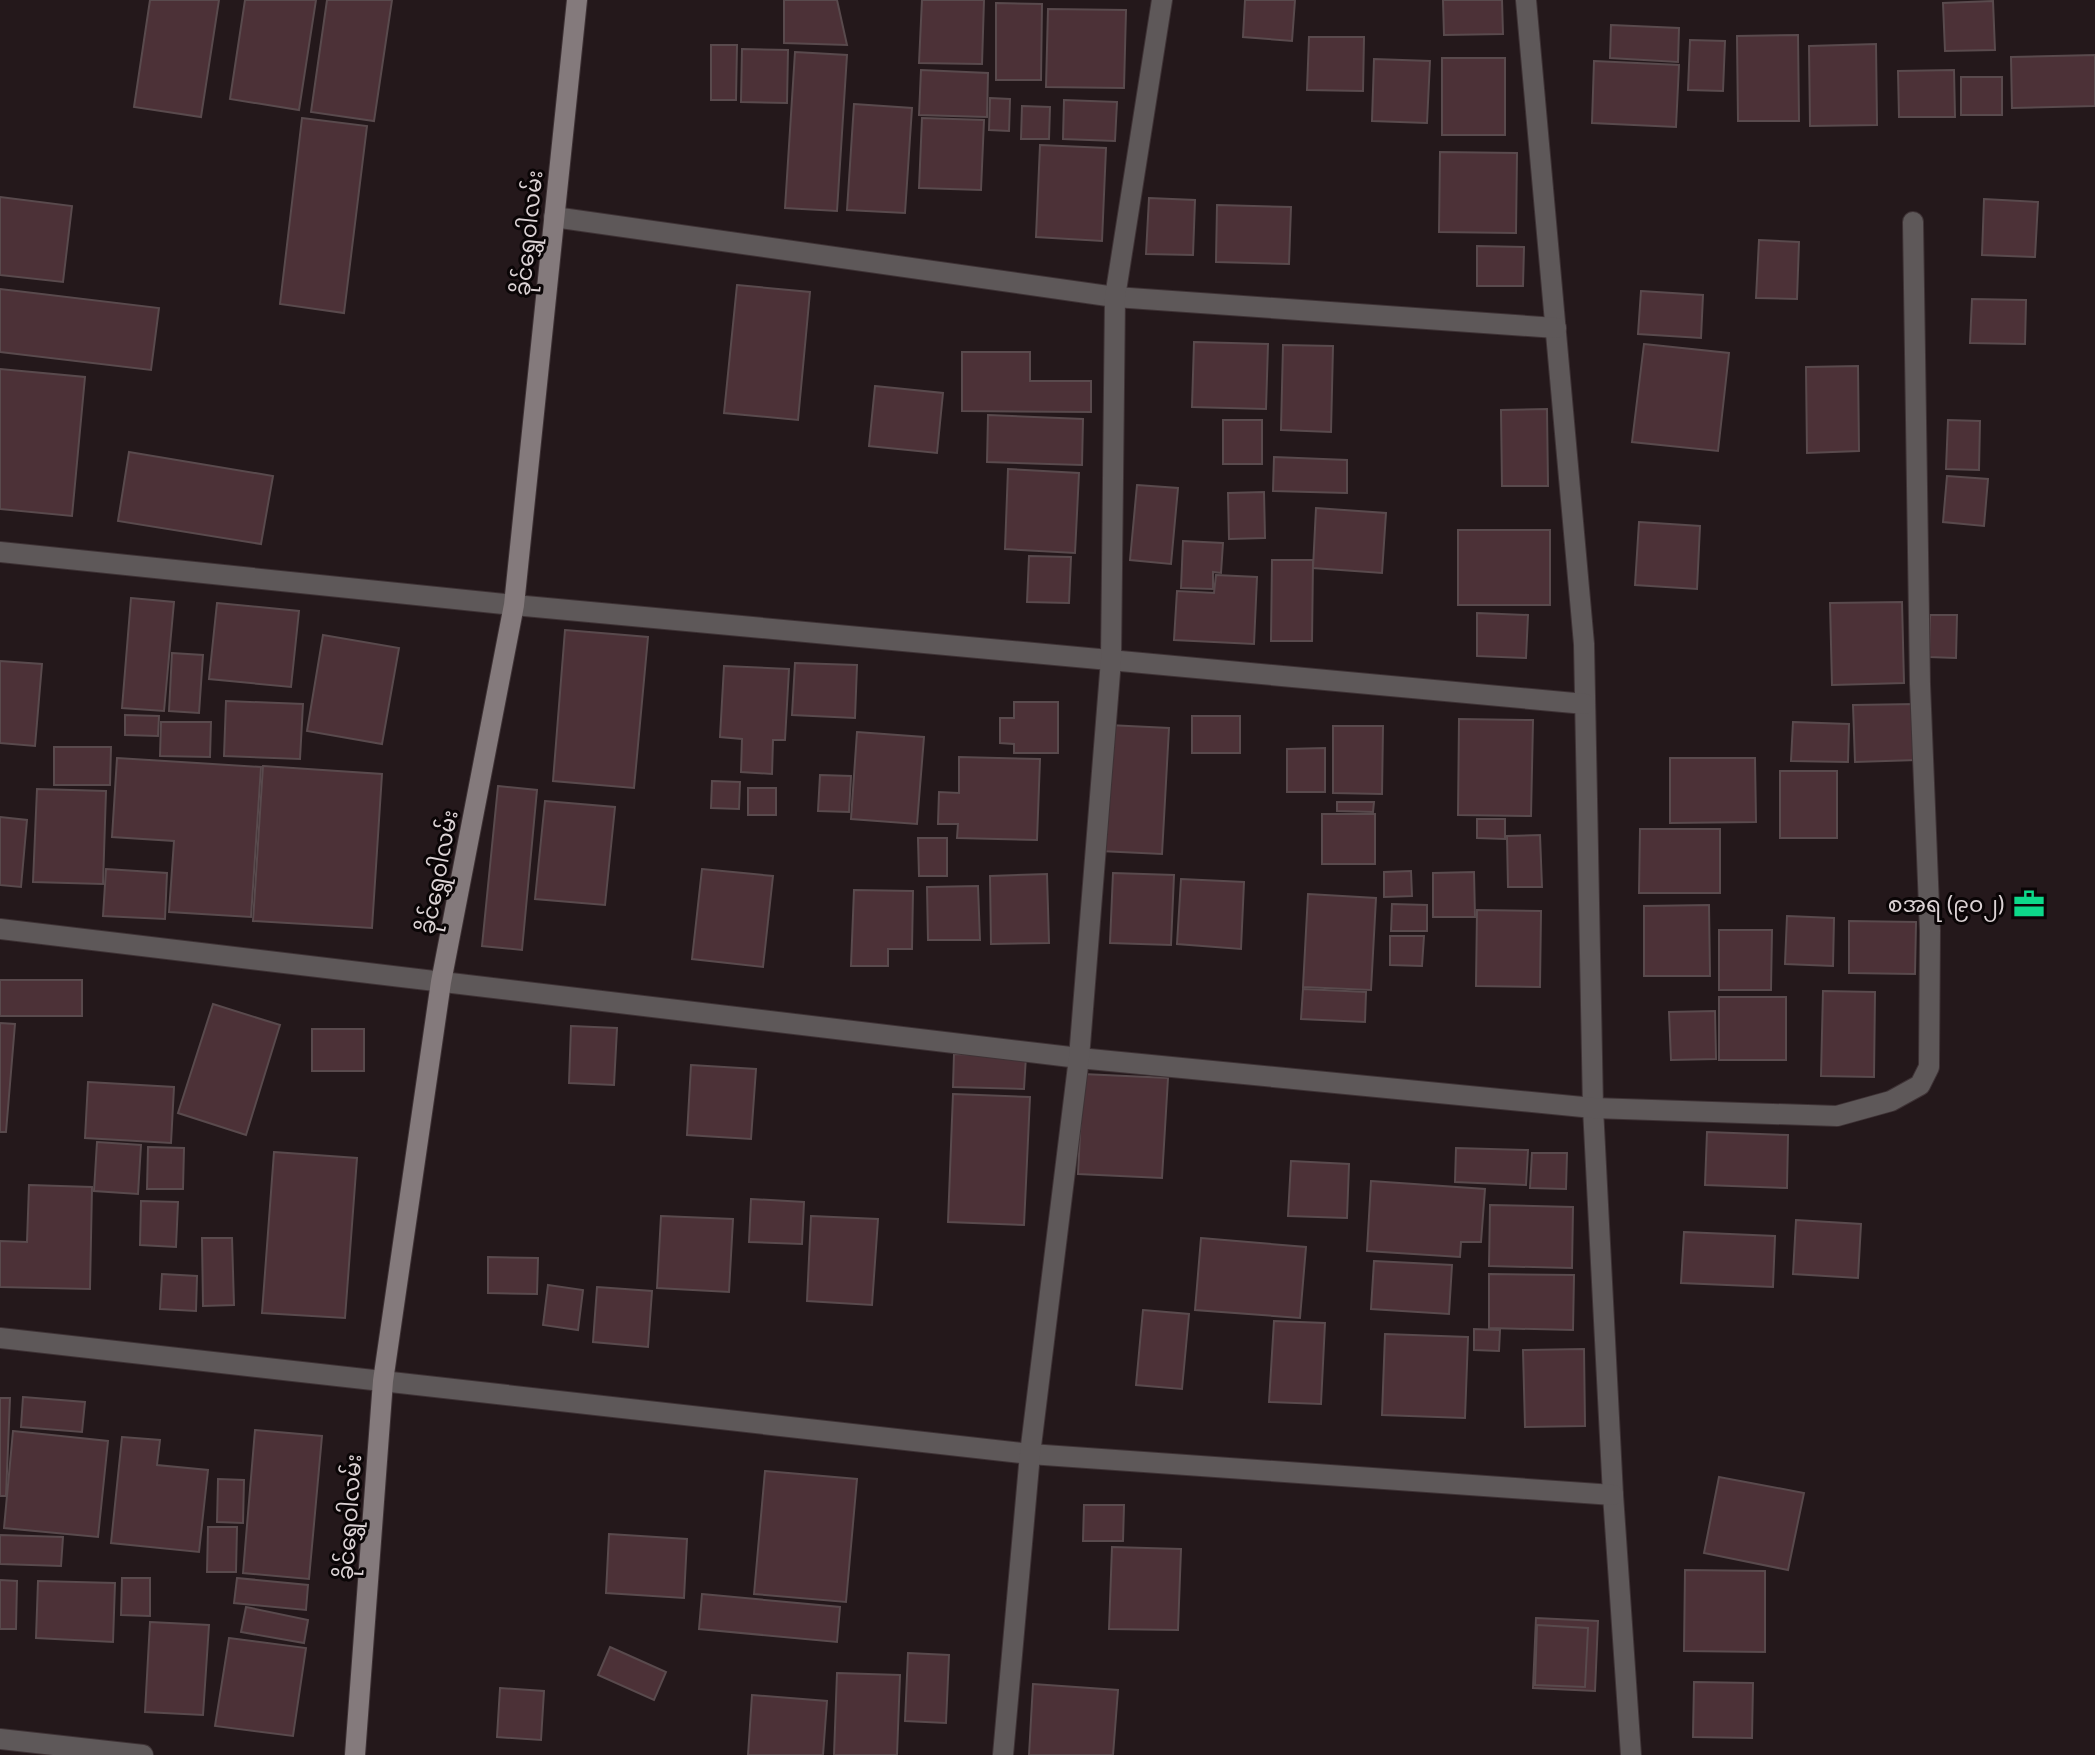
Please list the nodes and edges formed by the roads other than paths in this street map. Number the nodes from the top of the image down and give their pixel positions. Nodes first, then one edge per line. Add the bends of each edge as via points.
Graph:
1 (577, 0) edge
2 (1162, 0) edge
3 (1526, 0) edge
4 (554, 217) junction
5 (1913, 222) dead end
6 (1115, 297) junction
7 (1556, 328) junction
8 (0, 552) edge
9 (514, 605) junction
10 (1111, 660) junction
11 (1585, 704) junction
12 (0, 929) edge
13 (441, 982) junction
14 (1079, 1058) junction
15 (1593, 1108) junction
16 (0, 1338) edge
17 (383, 1381) junction
18 (1030, 1454) junction
19 (1613, 1495) junction
20 (0, 1739) edge
21 (143, 1755) edge
22 (355, 1755) edge
23 (1003, 1755) edge
24 (1631, 1755) edge

1 - 4 street, ခိုင်ရွှေဝါလမ်း
2 - 6 street
3 - 7 street
4 - 6 street
4 - 9 street, ခိုင်ရွှေဝါလမ်း
5 - 15 street via 1929,1067 1920,1085 1891,1101 1837,1116
6 - 7 street
6 - 10 street
7 - 11 street
8 - 9 street
9 - 10 street
9 - 13 street, ခိုင်ရွှေဝါလမ်း
10 - 11 street
10 - 14 street
11 - 15 street
12 - 13 street
13 - 14 street
13 - 17 street, ခိုင်ရွှေဝါလမ်း
14 - 15 street
14 - 18 street
15 - 19 street
16 - 17 street
17 - 18 street
17 - 22 street, ခိုင်ရွှေဝါလမ်း
18 - 19 street
18 - 23 street
19 - 24 street
20 - 21 street

